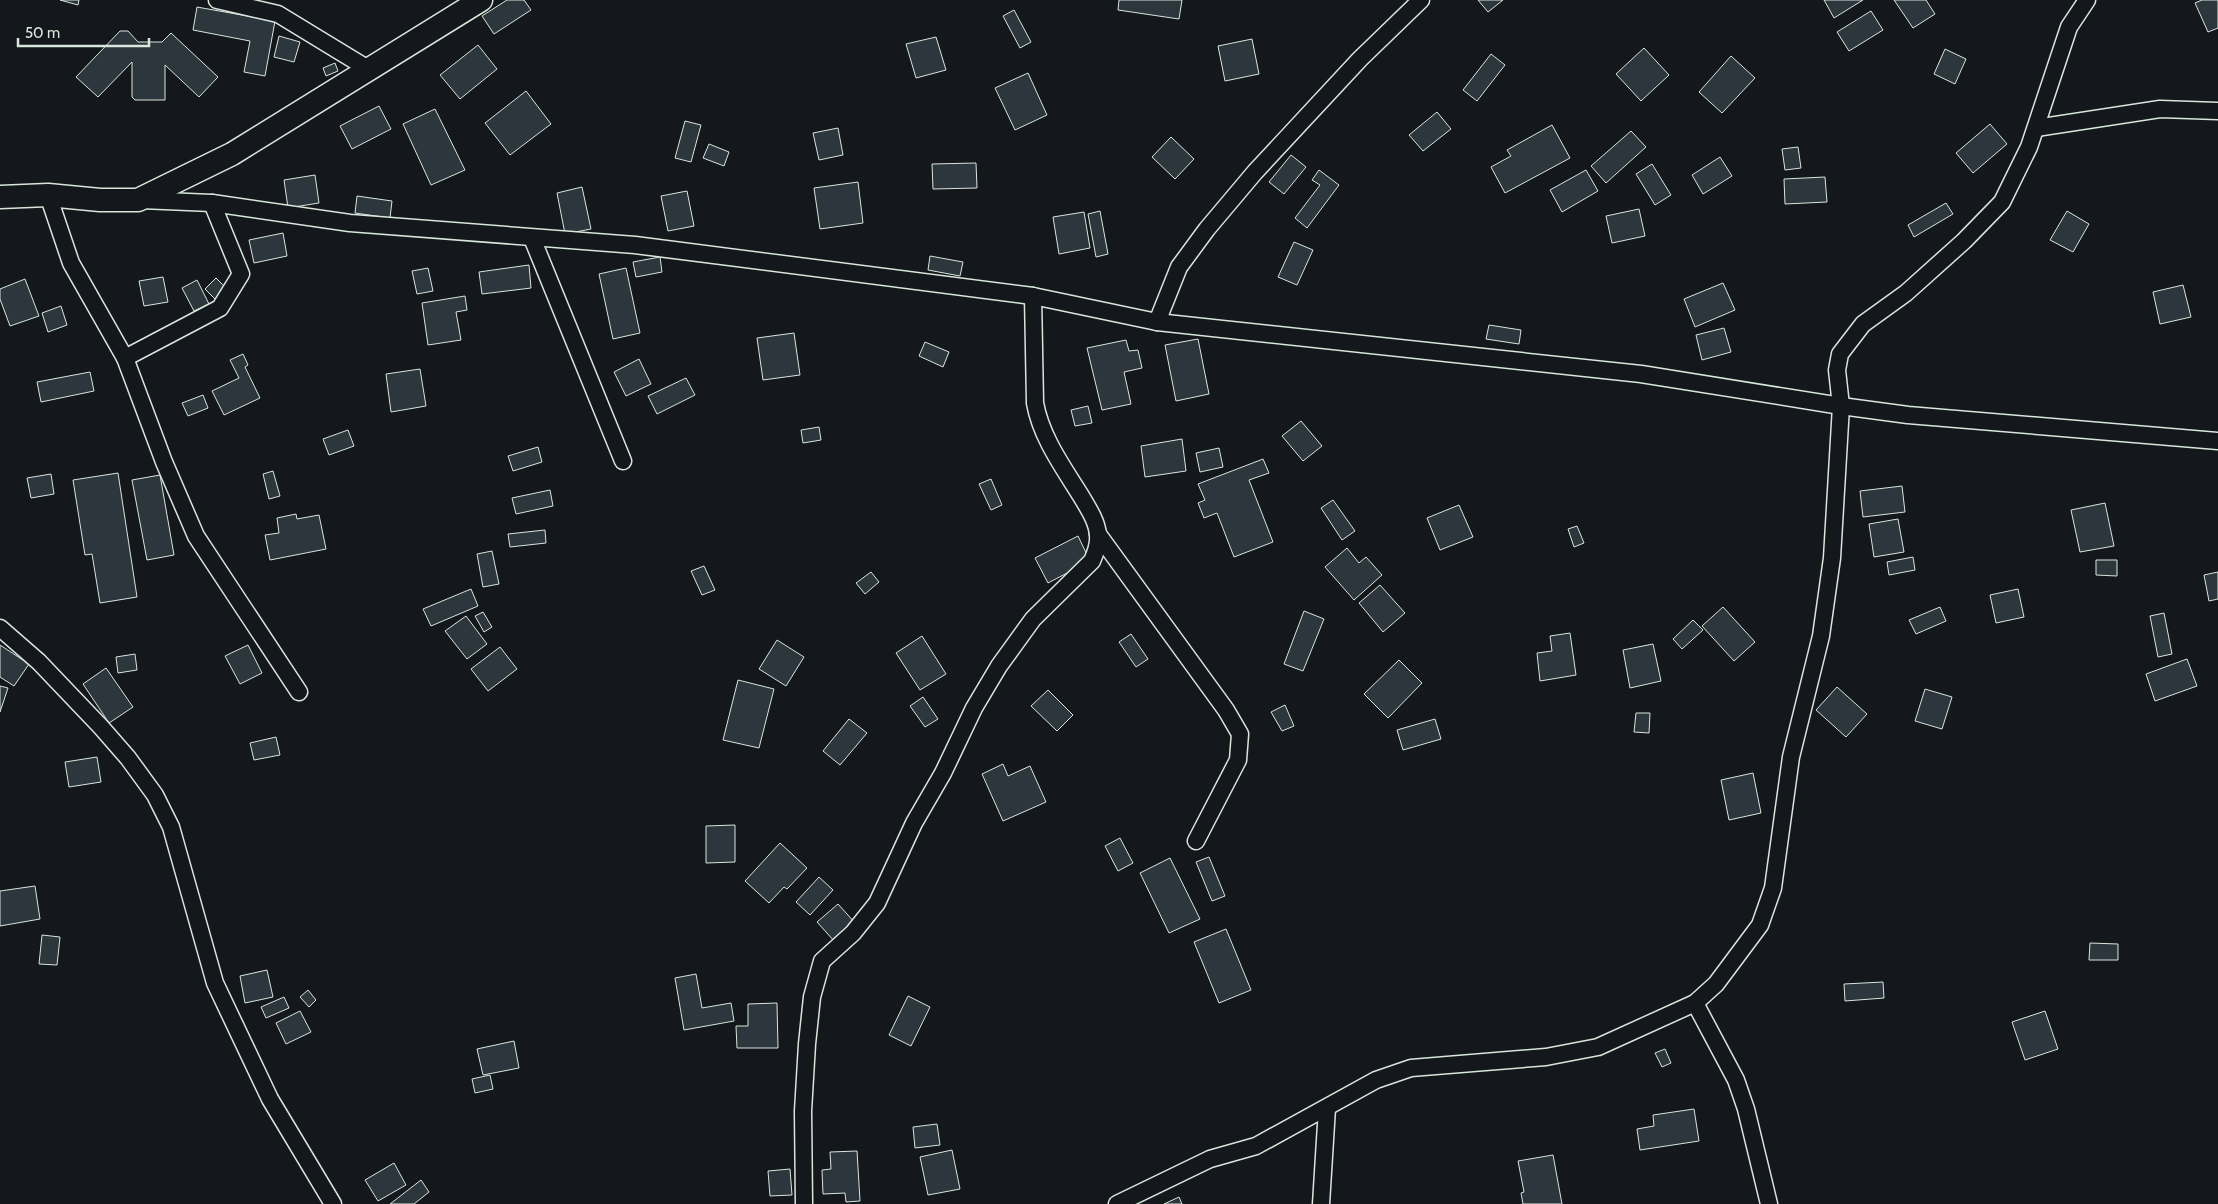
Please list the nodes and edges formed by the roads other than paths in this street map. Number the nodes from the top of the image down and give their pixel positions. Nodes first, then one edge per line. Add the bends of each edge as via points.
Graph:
1 (217, 0) edge
2 (481, 0) edge
3 (1421, 0) edge
4 (2086, 0) edge
5 (370, 70) junction
6 (2218, 111) edge
7 (2036, 128) junction
8 (48, 195) junction
9 (0, 197) edge
10 (138, 200) junction
11 (212, 203) junction
12 (532, 238) junction
13 (1033, 296) junction
14 (1158, 322) junction
15 (125, 358) junction
16 (1841, 406) junction
17 (2218, 441) edge
18 (623, 461) dead end
19 (1098, 534) junction
20 (0, 628) edge
21 (299, 692) dead end
22 (1196, 841) dead end
23 (1695, 1003) junction
24 (1327, 1108) junction
25 (333, 1204) edge
26 (804, 1204) edge
27 (1117, 1204) edge
28 (1321, 1204) edge
29 (1769, 1204) edge

1 - 5 street via 278,14
2 - 5 main road
3 - 14 street via 1360,59 1207,229 1179,267
4 - 7 street via 2069,28
5 - 10 main road via 232,154
6 - 7 street via 2160,110
7 - 16 street via 2002,202 1906,293 1863,324 1840,354 1837,370
8 - 9 main road
8 - 10 main road
8 - 15 street via 71,263
10 - 11 street
11 - 12 street via 350,223
11 - 15 street via 241,274 220,308
12 - 13 street via 635,246
12 - 18 street
13 - 14 street
13 - 19 street via 1038,418 1092,516
14 - 16 street via 1642,374
15 - 21 street via 196,536
16 - 17 street
16 - 23 street via 1832,558 1824,616 1791,757 1773,888 1760,925 1716,984
19 - 22 street via 1240,734 1238,760
19 - 26 street via 1098,548 1092,561 1032,619 999,666 914,824 877,903 853,933 822,961 812,997 807,1044 803,1111
20 - 25 street via 39,662 101,727 155,795 171,827 215,983 270,1099
23 - 24 street via 1598,1047 1546,1057 1411,1068 1376,1080
23 - 29 street via 1736,1080
24 - 27 street via 1256,1146 1210,1159
24 - 28 street

